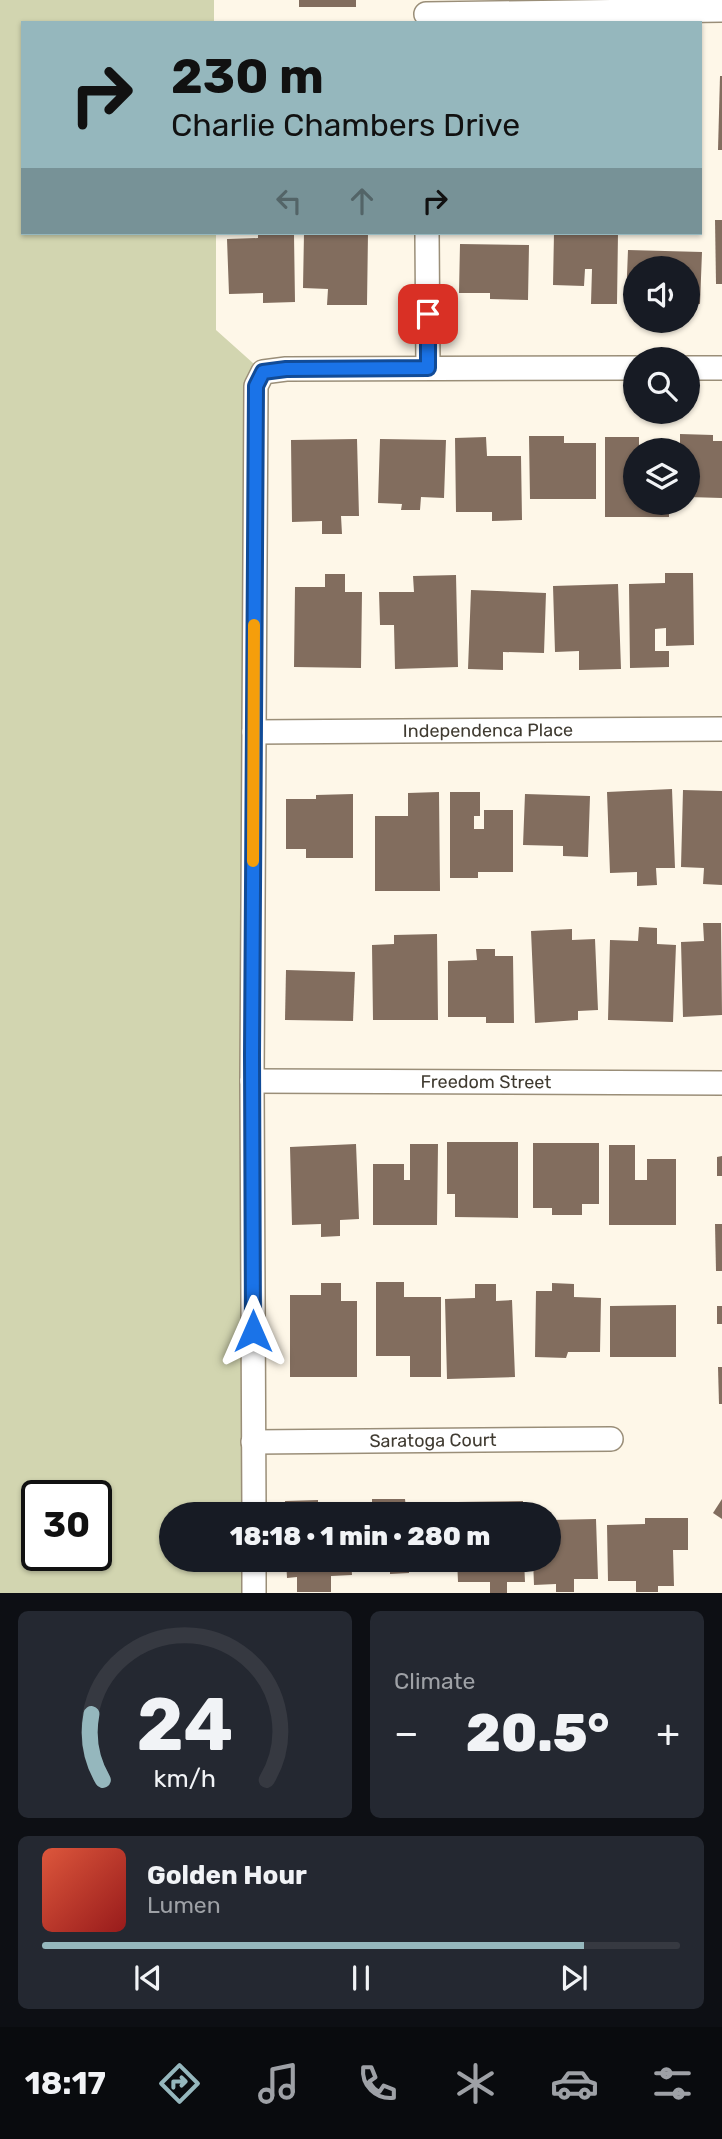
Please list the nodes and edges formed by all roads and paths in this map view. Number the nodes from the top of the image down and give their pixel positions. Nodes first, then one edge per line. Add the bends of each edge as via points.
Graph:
1 (722, 10) edge
2 (426, 12) edge
3 (427, 235) edge
4 (428, 368) junction
5 (623, 368) edge
6 (700, 368) edge
7 (722, 368) edge
8 (722, 729) edge
9 (254, 732) junction
10 (252, 1081) junction
11 (722, 1083) edge
12 (611, 1439) dead end
13 (253, 1442) junction
14 (254, 1502) edge
15 (254, 1572) edge
16 (254, 1593) edge

1 - 2 street
3 - 4 street
4 - 5 street
4 - 9 street via 286,369 263,372 256,386
6 - 7 street
8 - 9 street, Independenca Place
9 - 10 street
10 - 11 street, Freedom Street
10 - 13 street
12 - 13 street, Saratoga Court
13 - 14 street
15 - 16 street

